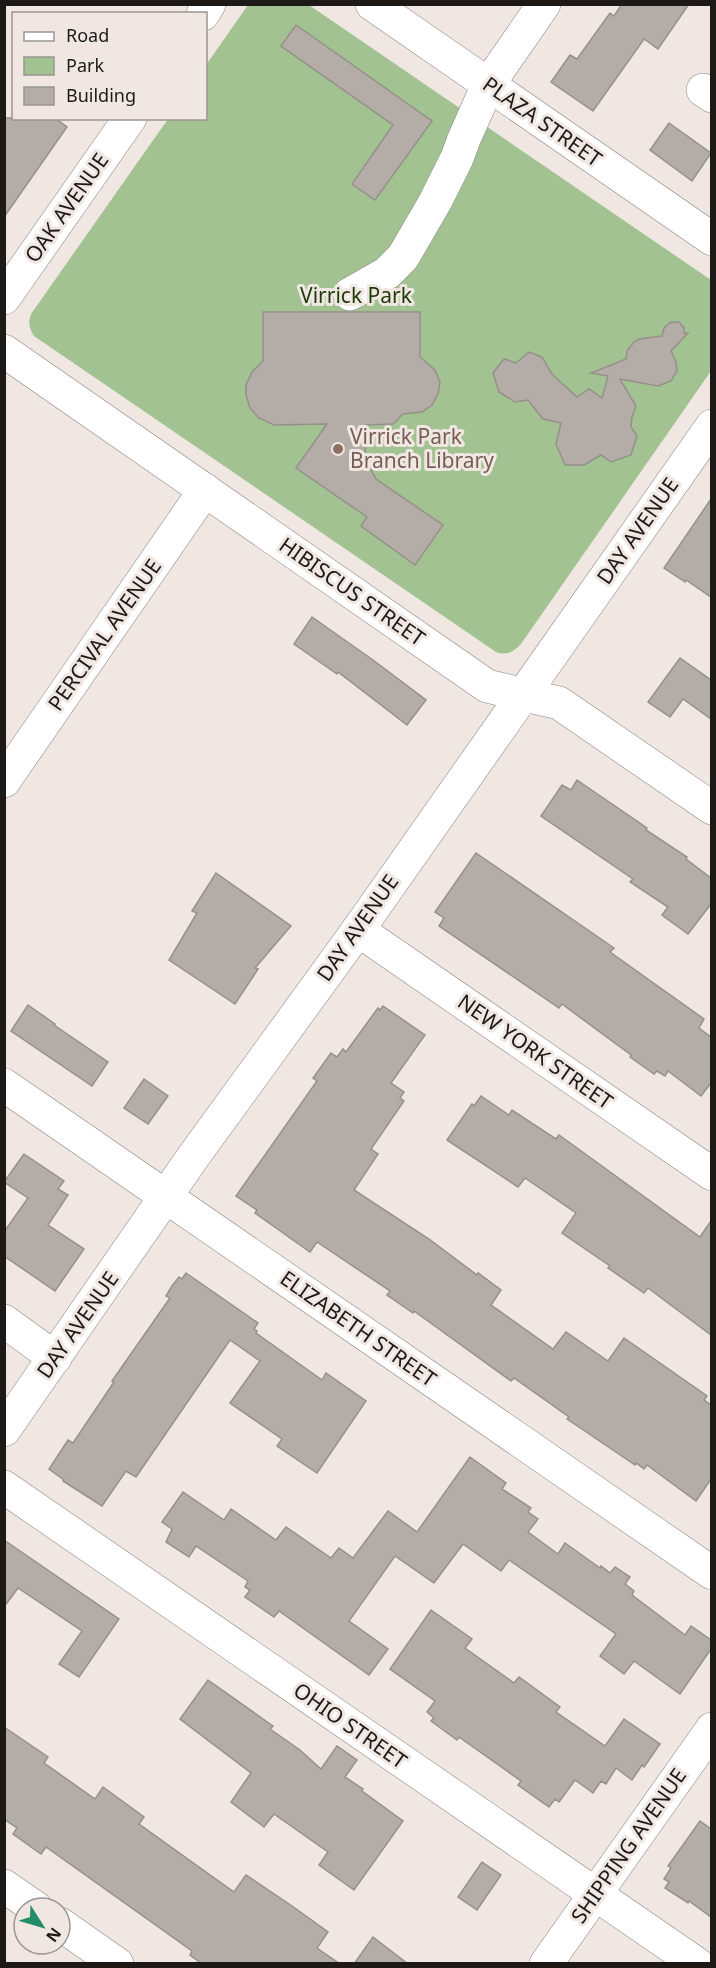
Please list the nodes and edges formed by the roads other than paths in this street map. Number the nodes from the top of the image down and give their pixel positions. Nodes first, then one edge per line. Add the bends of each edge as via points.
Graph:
1 (372, 4) edge
2 (544, 4) edge
3 (488, 85) junction
4 (129, 120) edge
5 (711, 239) edge
6 (350, 294) dead end
7 (4, 298) edge
8 (4, 351) edge
9 (708, 439) edge
10 (205, 490) junction
11 (524, 693) junction
12 (4, 781) edge
13 (711, 808) edge
14 (358, 930) junction
15 (4, 1085) edge
16 (711, 1174) edge
17 (166, 1197) junction
18 (4, 1322) edge
19 (55, 1358) junction
20 (4, 1430) edge
21 (4, 1488) edge
22 (711, 1573) edge
23 (711, 1729) edge
24 (4, 1886) edge
25 (596, 1894) junction
26 (19, 1896) edge
27 (72, 1932) edge
28 (117, 1964) edge
29 (546, 1964) edge
30 (697, 1964) edge

1 - 3 street, PLAZA STREET
2 - 3 street
3 - 5 street, PLAZA STREET
3 - 6 street via 457,158 403,257 387,273
4 - 7 street, OAK AVENUE
8 - 10 street, HIBISCUS STREET
9 - 11 street, DAY AVENUE
10 - 11 street, HIBISCUS STREET via 487,686
10 - 12 street, PERCIVAL AVENUE
11 - 13 street, HIBISCUS STREET via 559,703
11 - 14 street, DAY AVENUE
14 - 16 street, NEW YORK STREET
14 - 17 street, DAY AVENUE
15 - 17 street, ELIZABETH STREET
17 - 19 street, DAY AVENUE
17 - 22 street, ELIZABETH STREET
18 - 19 street
19 - 20 street, DAY AVENUE
21 - 25 street, OHIO STREET
23 - 25 street, SHIPPING AVENUE
24 - 26 street
25 - 29 street, SHIPPING AVENUE
25 - 30 street, OHIO STREET
27 - 28 street

